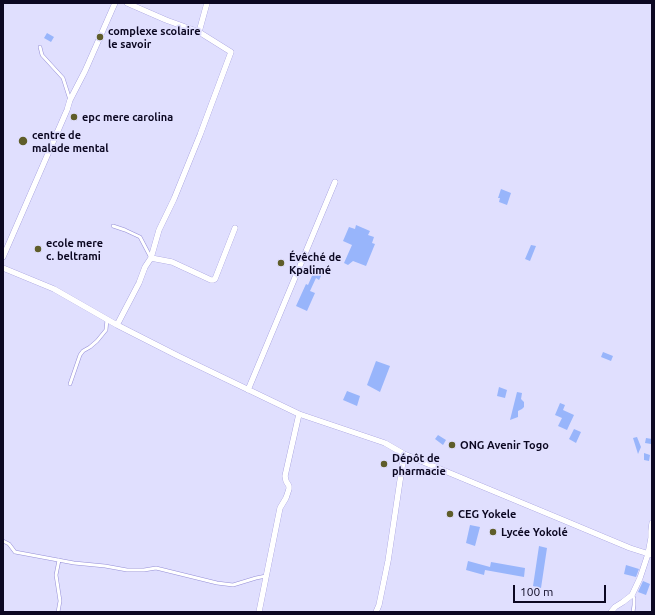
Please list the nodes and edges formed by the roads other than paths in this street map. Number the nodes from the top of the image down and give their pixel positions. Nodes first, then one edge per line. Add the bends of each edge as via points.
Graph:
1 (115, 3) edge
2 (127, 3) edge
3 (207, 3) edge
4 (199, 32) junction
5 (40, 47) dead end
6 (70, 100) junction
7 (334, 182) dead end
8 (113, 226) dead end
9 (235, 228) dead end
10 (3, 257) edge
11 (151, 258) junction
12 (3, 268) edge
13 (107, 319) junction
14 (117, 325) junction
15 (70, 384) dead end
16 (248, 390) junction
17 (299, 414) junction
18 (404, 454) junction
19 (652, 523) edge
20 (3, 541) edge
21 (650, 555) edge
22 (58, 560) junction
23 (266, 576) junction
24 (632, 595) junction
25 (58, 612) edge
26 (259, 612) edge
27 (376, 612) edge
28 (611, 612) edge
29 (633, 612) edge

1 - 6 street
2 - 4 street
3 - 4 street
4 - 11 street via 230,52 174,199 159,230
5 - 6 lane via 42,55 63,78
6 - 10 street
7 - 16 street
8 - 11 lane via 140,238
9 - 11 street via 213,280 172,262
11 - 14 street
12 - 13 street via 54,289
13 - 14 street
13 - 15 lane via 106,330 97,341 83,351
14 - 16 street
16 - 17 street
17 - 18 street via 385,443
17 - 23 street via 285,476 289,489 280,508
18 - 21 street
18 - 27 street via 388,561
19 - 21 street
20 - 22 lane via 15,552
21 - 24 street
22 - 23 lane via 127,570 156,568 233,585
22 - 25 lane
23 - 26 street
24 - 28 street
24 - 29 lane

